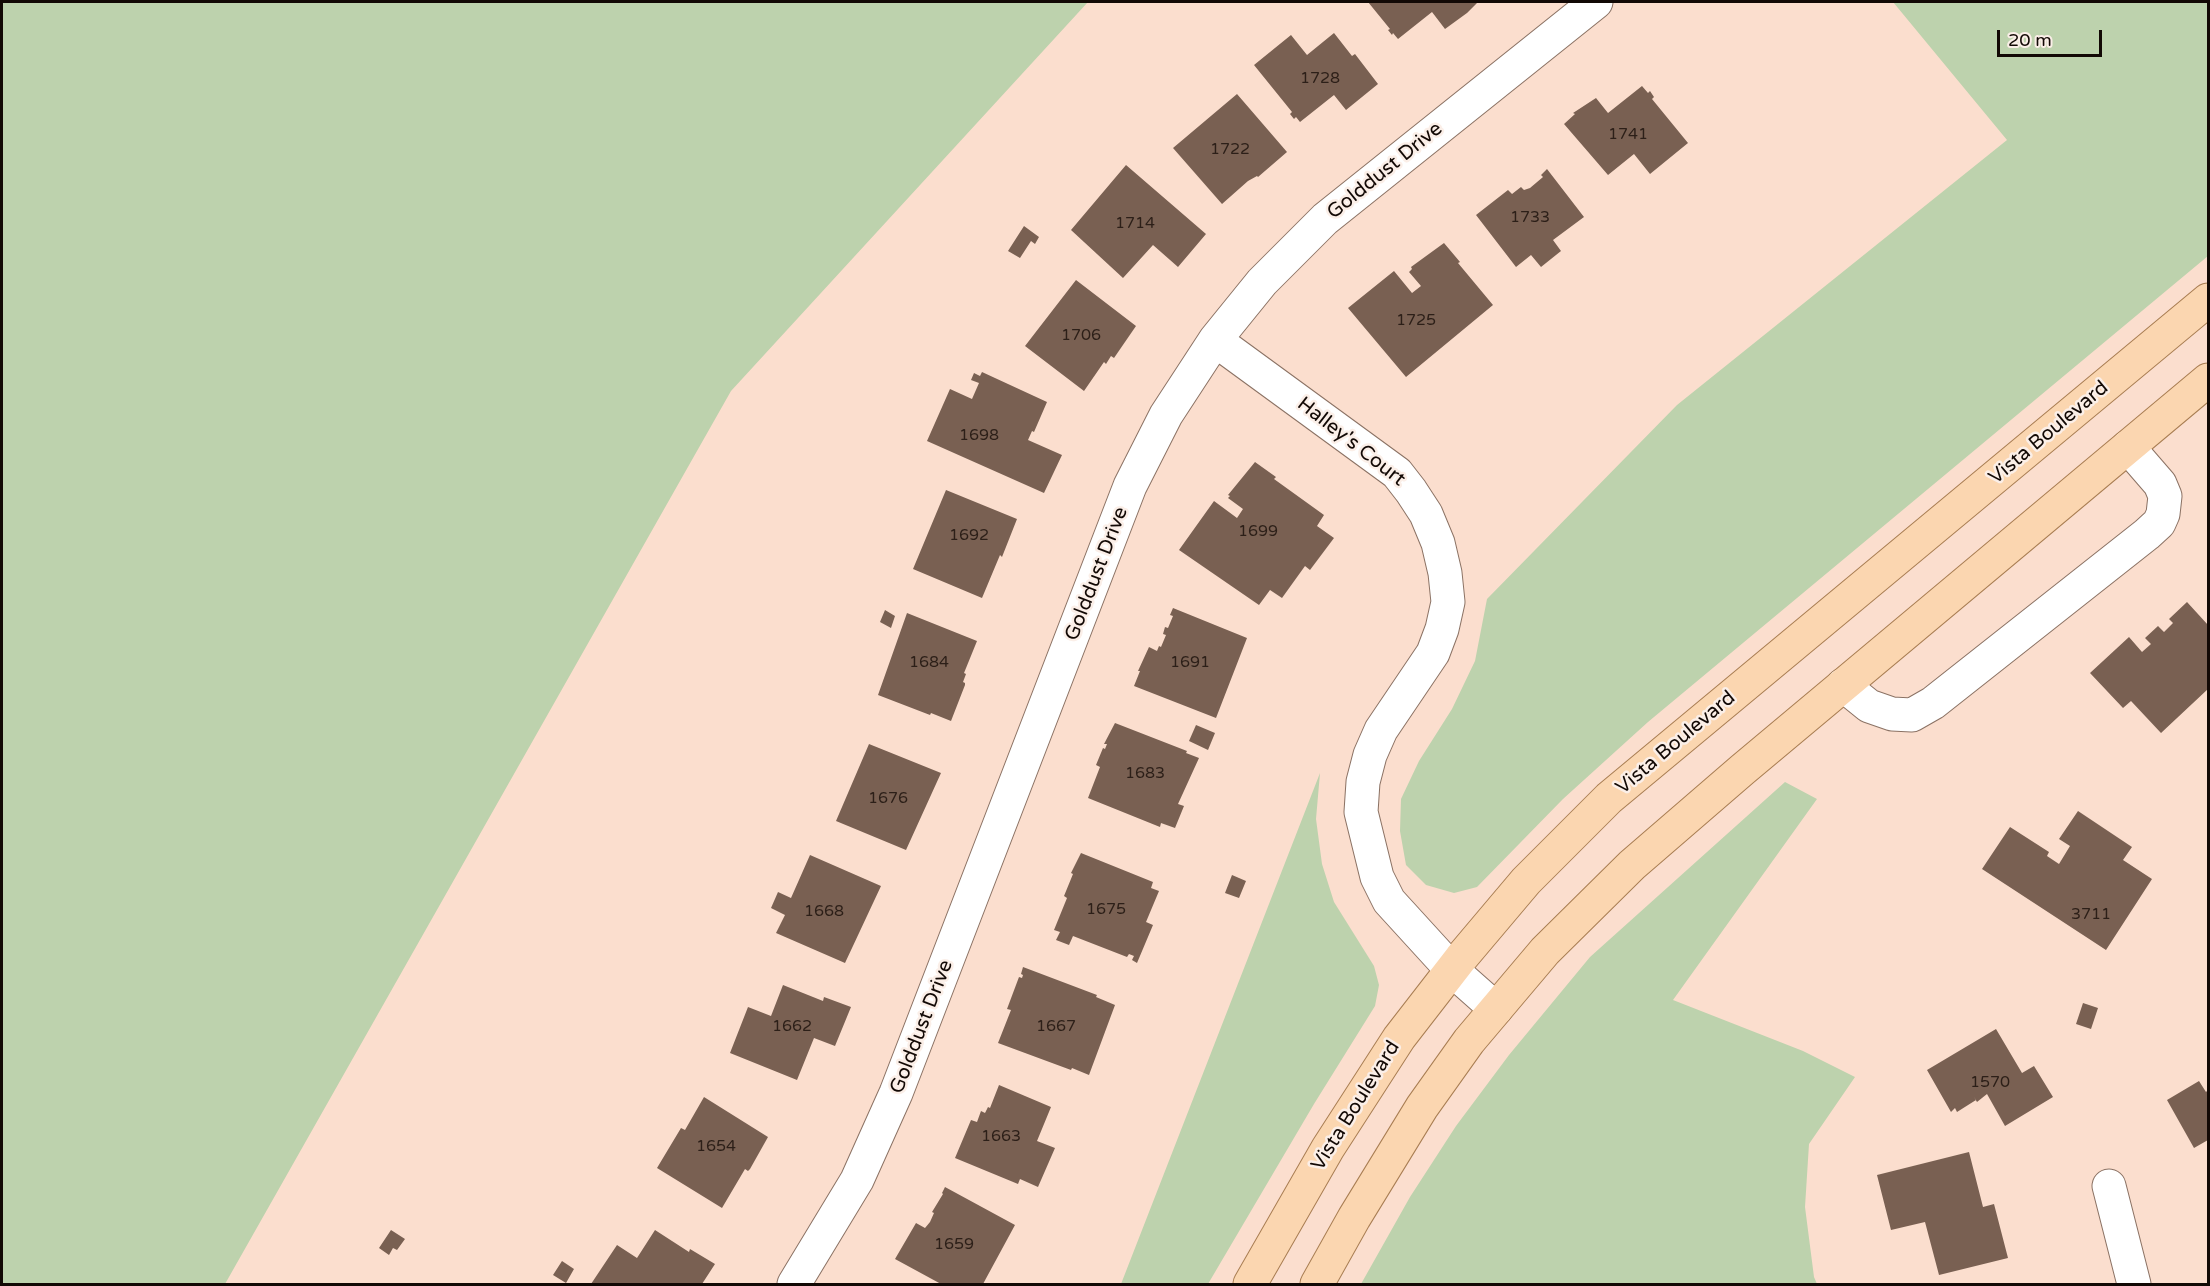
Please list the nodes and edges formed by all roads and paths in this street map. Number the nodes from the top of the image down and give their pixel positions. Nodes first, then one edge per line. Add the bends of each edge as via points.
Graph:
1 (1596, 2) edge
2 (2208, 300) edge
3 (1215, 340) junction
4 (2208, 380) edge
5 (2128, 447) junction
6 (1843, 685) junction
7 (1452, 970) junction
8 (1496, 1008) junction
9 (2109, 1186) dead end
10 (794, 1284) edge
11 (1250, 1284) edge
12 (1317, 1284) edge
13 (2134, 1284) edge

1 - 3 street, Golddust Drive via 1324,219 1262,282
2 - 7 main road, Vista Boulevard via 1610,798 1526,881
3 - 7 street, Halley's Court via 1397,474 1426,514 1438,543 1448,602 1442,629 1433,653 1381,730 1363,782 1361,812 1377,877 1389,901
3 - 10 street, Golddust Drive via 1166,415 1130,486 896,1093 857,1180
4 - 5 main road
5 - 6 main road
5 - 6 street via 2160,484 2165,496 2159,523 2147,534 1933,703 1912,715 1892,714 1869,706
6 - 8 main road via 1632,865 1545,951
7 - 8 street, Halley's Court
7 - 11 main road, Vista Boulevard via 1392,1048 1328,1148
8 - 12 main road via 1422,1107
9 - 13 street

